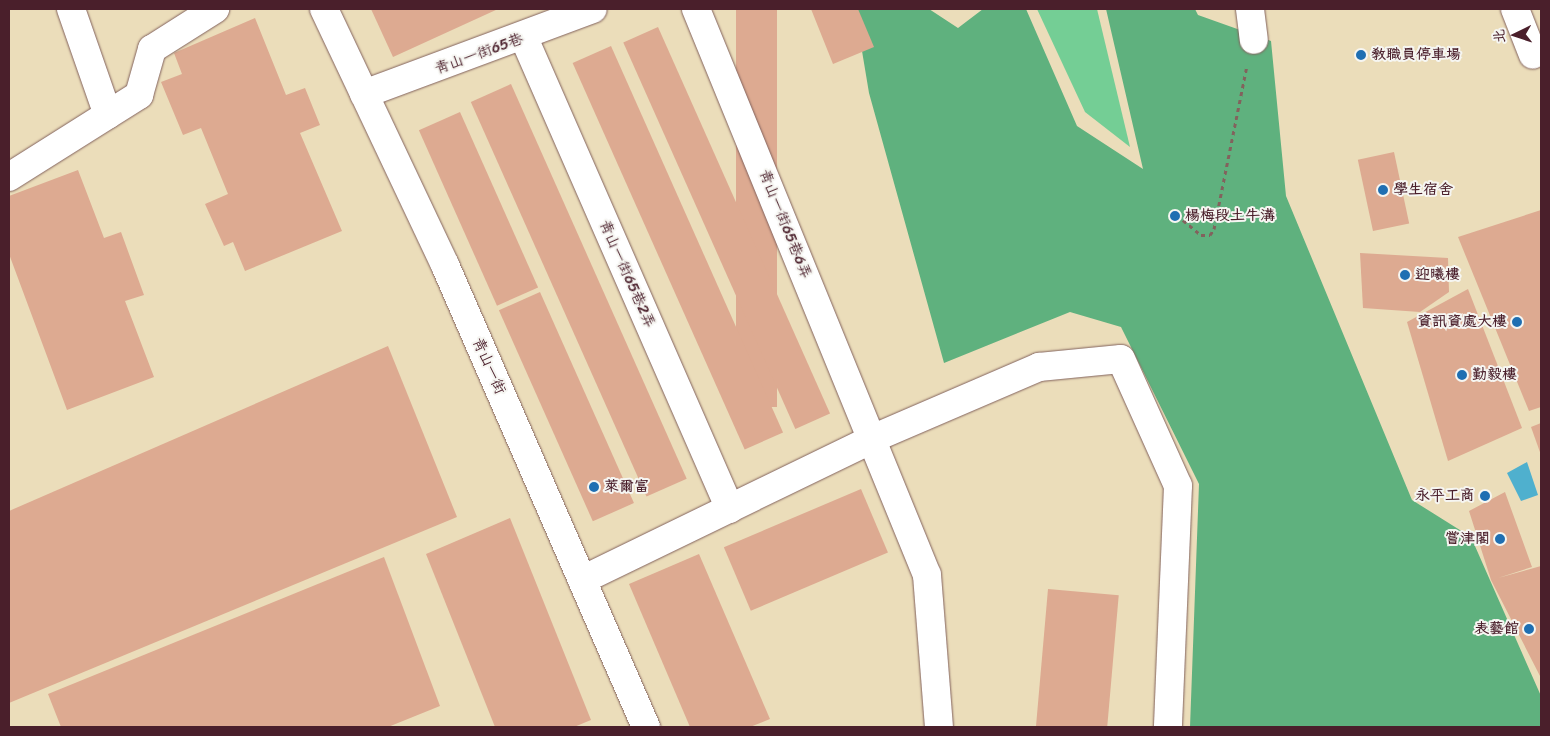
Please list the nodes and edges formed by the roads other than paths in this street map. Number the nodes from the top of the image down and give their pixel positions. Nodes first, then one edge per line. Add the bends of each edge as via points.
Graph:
1 (71, 9) edge
2 (215, 9) edge
3 (324, 9) edge
4 (593, 9) edge
5 (696, 9) edge
6 (1250, 9) edge
7 (1515, 9) edge
8 (524, 38) junction
9 (1254, 40) road end
10 (1533, 55) dead end
11 (364, 94) junction
12 (108, 115) junction
13 (9, 177) edge
14 (874, 438) junction
15 (730, 509) junction
16 (582, 580) junction
17 (646, 727) edge
18 (939, 727) edge
19 (1168, 727) edge

1 - 12 street
2 - 12 street via 152,49 139,95
3 - 11 street, 青山一街
4 - 8 street, 青山一街65巷
5 - 14 street, 青山一街65巷6弄
6 - 9 street
7 - 10 street
8 - 11 street, 青山一街65巷
8 - 15 street, 青山一街65巷2弄
11 - 16 street, 青山一街 via 445,266
12 - 13 street
14 - 15 street
14 - 18 street, 青山一街65巷6弄 via 927,575
14 - 19 street via 1039,367 1121,359 1178,486
15 - 16 street
16 - 17 street, 青山一街

